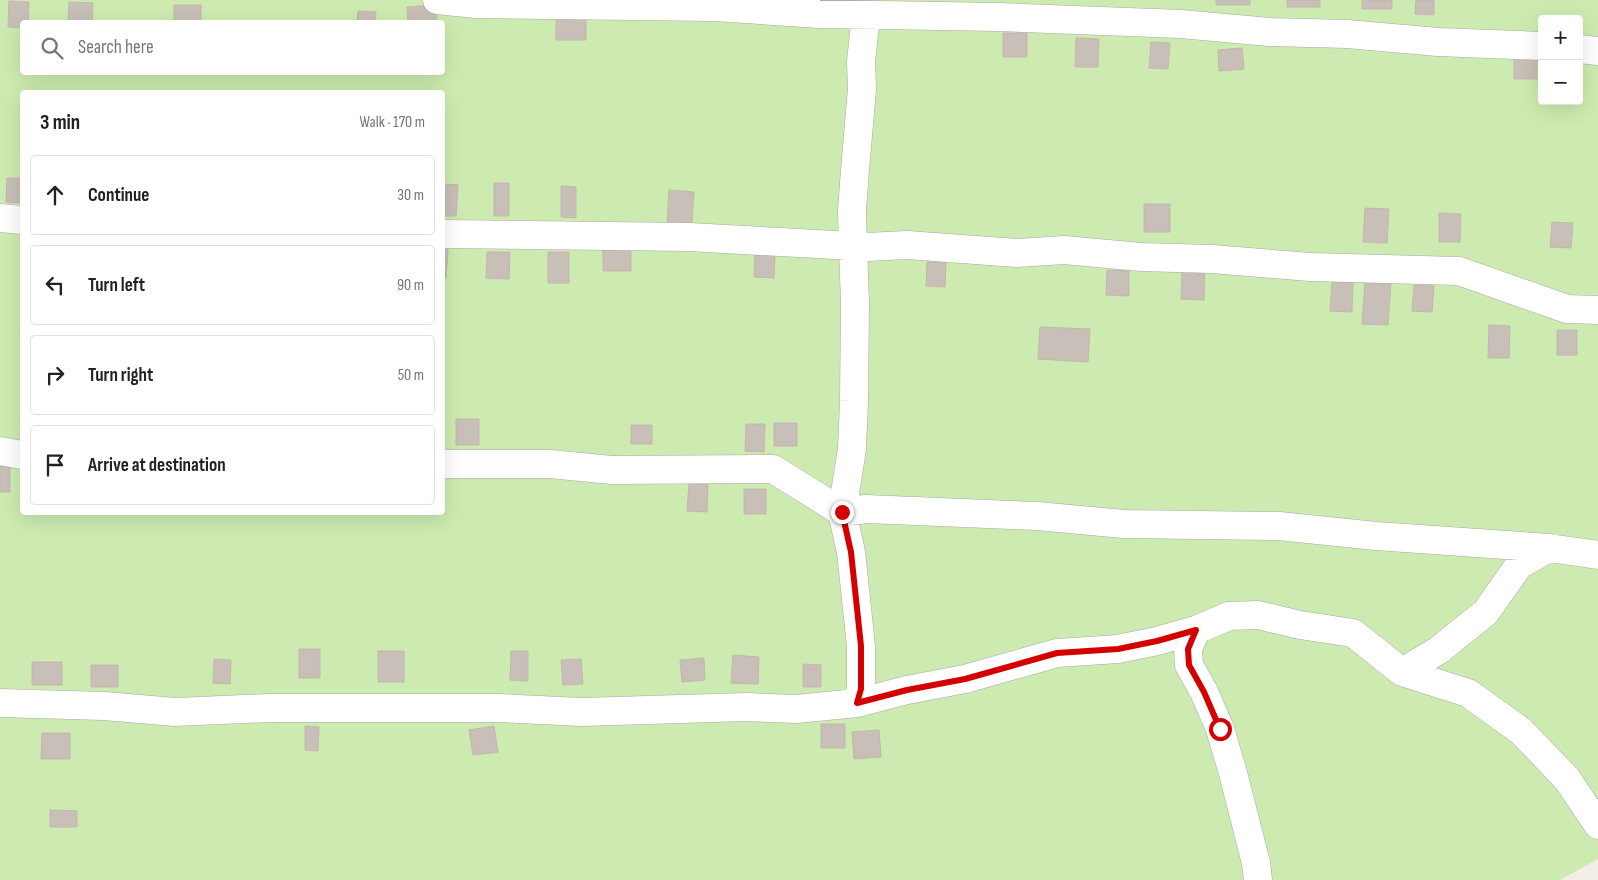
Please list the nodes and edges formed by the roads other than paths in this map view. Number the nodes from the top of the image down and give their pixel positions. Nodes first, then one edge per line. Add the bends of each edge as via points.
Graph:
1 (437, 0) edge
2 (866, 15) junction
3 (1538, 46) edge
4 (1583, 49) edge
5 (1598, 51) edge
6 (0, 218) edge
7 (20, 220) edge
8 (445, 234) edge
9 (853, 246) junction
10 (1598, 310) edge
11 (0, 451) edge
12 (20, 455) edge
13 (445, 464) edge
14 (842, 512) junction
15 (1549, 548) junction
16 (1598, 555) edge
17 (1196, 630) junction
18 (1402, 672) junction
19 (0, 703) edge
20 (857, 703) junction
21 (1598, 825) edge
22 (1258, 880) edge

1 - 2 street via 476,4 715,7
2 - 3 street via 1181,24 1269,32
2 - 9 street via 854,170
4 - 5 street
6 - 7 street
8 - 9 street via 689,237
9 - 10 street via 907,244 1016,253 1064,250 1310,267 1459,271 1567,309
9 - 14 street via 854,402 852,450
11 - 12 street
13 - 14 street via 550,464 612,470 773,469
14 - 15 street via 866,509 1036,516 1124,524 1279,526
14 - 20 street via 851,552 861,646 861,689
15 - 16 street
15 - 18 street via 1519,564 1486,612 1439,650
17 - 18 street via 1229,616 1258,615 1353,633
17 - 20 street via 1118,649 1057,653 965,679
17 - 22 street via 1188,649 1189,665 1220,729
18 - 21 street via 1468,693 1521,731 1567,779
19 - 20 street via 175,712 269,708 498,708 582,712 746,707 796,709

